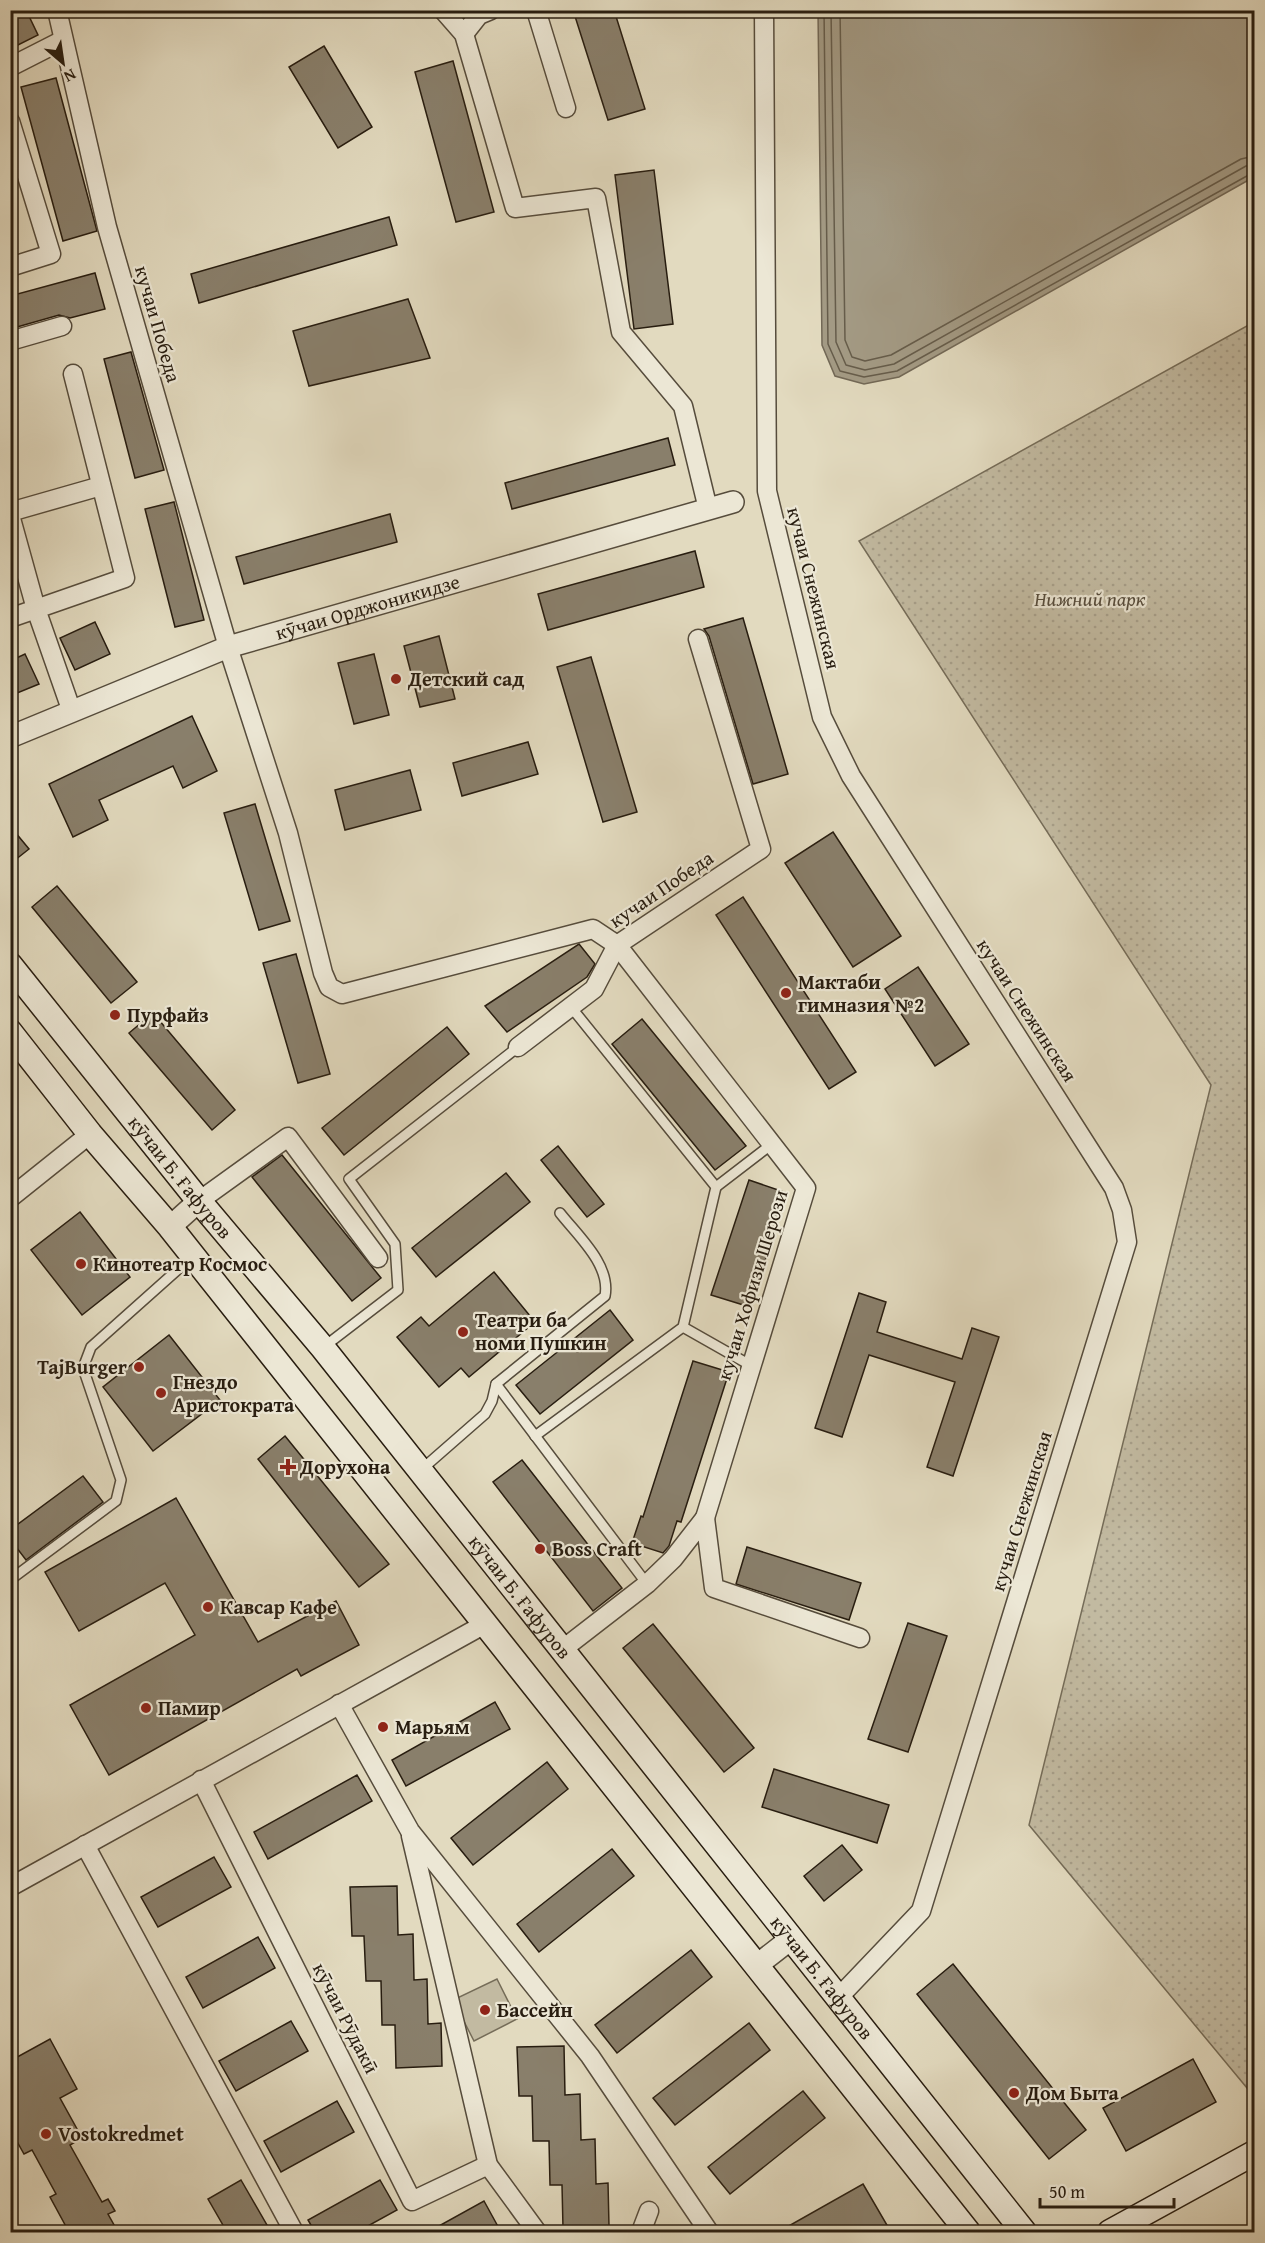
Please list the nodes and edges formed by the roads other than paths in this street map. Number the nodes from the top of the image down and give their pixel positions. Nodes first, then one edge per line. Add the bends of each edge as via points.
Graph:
1 (57, 10) edge
2 (443, 10) edge
3 (491, 10) edge
4 (536, 10) edge
5 (764, 10) edge
6 (464, 34) junction
7 (63, 40) junction
8 (10, 67) edge
9 (566, 108) dead end
10 (10, 121) edge
11 (10, 267) edge
12 (62, 326) dead end
13 (10, 340) edge
14 (73, 374) dead end
15 (101, 486) junction
16 (733, 502) dead end
17 (708, 509) junction
18 (10, 514) edge
19 (36, 609) junction
20 (10, 618) edge
21 (698, 639) dead end
22 (228, 647) junction
23 (72, 712) junction
24 (10, 737) edge
25 (617, 945) junction
26 (10, 965) edge
27 (571, 1007) junction
28 (10, 1032) edge
29 (518, 1047) joint
30 (90, 1134) junction
31 (772, 1144) junction
32 (716, 1187) junction
33 (10, 1198) edge
34 (199, 1201) junction
35 (560, 1213) dead end
36 (170, 1227) junction
37 (193, 1256) junction
38 (378, 1258) dead end
39 (683, 1327) junction
40 (323, 1348) junction
41 (750, 1365) junction
42 (496, 1384) junction
43 (534, 1436) junction
44 (421, 1470) junction
45 (705, 1518) junction
46 (10, 1580) edge
47 (647, 1584) junction
48 (485, 1624) junction
49 (860, 1638) dead end
50 (563, 1649) junction
51 (339, 1704) junction
52 (201, 1780) junction
53 (410, 1831) junction
54 (85, 1845) junction
55 (10, 1887) edge
56 (792, 1938) junction
57 (756, 1966) junction
58 (839, 1997) junction
59 (1254, 2153) edge
60 (488, 2165) junction
61 (649, 2211) dead end
62 (294, 2232) edge
63 (537, 2232) edge
64 (641, 2232) edge
65 (709, 2232) edge
66 (968, 2232) edge
67 (1024, 2232) edge
68 (1110, 2232) edge

1 - 7 street, кучаи Победа
2 - 6 street
3 - 6 street via 479,15
4 - 9 street
5 - 58 street, кучаи Снежинская via 767,491 822,717 851,776 1114,1188 1127,1242 921,1911
6 - 17 street via 514,208 596,198 621,332 683,406
7 - 8 street
7 - 22 street, кучаи Победа via 107,227
10 - 11 street via 51,254
12 - 13 street
14 - 15 street
15 - 18 street
15 - 19 street via 125,579
16 - 17 street, кӯчаи Орджоникидзе
17 - 22 street, кӯчаи Орджоникидзе
18 - 19 street
19 - 20 street
19 - 23 street
21 - 25 street, кучаи Победа via 761,849
22 - 23 street, кӯчаи Орджоникидзе
22 - 25 street, кучаи Победа via 288,833 329,987 342,994 593,929
23 - 24 street, кӯчаи Орджоникидзе
25 - 27 street, кучаи Победа via 594,989
25 - 31 street, кучаи Хофизи Шерози
26 - 34 main road, кӯчаи Б. Ғафуров
27 - 29 street, кучаи Победа
27 - 32 lane
28 - 30 main road, кӯчаи Б. Ғафуров
29 - 40 lane via 349,1179 395,1244 398,1290
30 - 33 street
30 - 36 main road, кӯчаи Б. Ғафуров
31 - 32 lane
31 - 41 street, кучаи Хофизи Шерози via 806,1188
32 - 39 lane
34 - 36 street
34 - 38 street via 288,1137
34 - 40 main road, кӯчаи Б. Ғафуров
35 - 42 lane via 599,1263 607,1285 605,1296
36 - 37 main road, кӯчаи Б. Ғафуров
37 - 46 lane via 91,1347 83,1368 121,1480 116,1501
37 - 48 main road, кӯчаи Б. Ғафуров
39 - 41 lane
39 - 43 lane
40 - 44 main road, кӯчаи Б. Ғафуров
41 - 45 street, кучаи Хофизи Шерози
42 - 43 lane
42 - 44 lane via 485,1414
43 - 47 lane
44 - 50 main road, кӯчаи Б. Ғафуров
45 - 47 street via 673,1559
45 - 49 street via 714,1588
47 - 50 street
48 - 51 street
48 - 57 main road, кӯчаи Б. Ғафуров
50 - 56 main road, кӯчаи Б. Ғафуров
51 - 52 street
51 - 53 street
52 - 54 street
52 - 60 street, кӯчаи Рӯдакӣ via 412,2201
53 - 60 street
53 - 65 street via 590,2056
54 - 55 street
54 - 62 street
56 - 57 street
56 - 58 main road, кӯчаи Б. Ғафуров
57 - 66 main road, кӯчаи Б. Ғафуров
58 - 67 main road, кӯчаи Б. Ғафуров
59 - 68 main road
60 - 63 street
61 - 64 street

